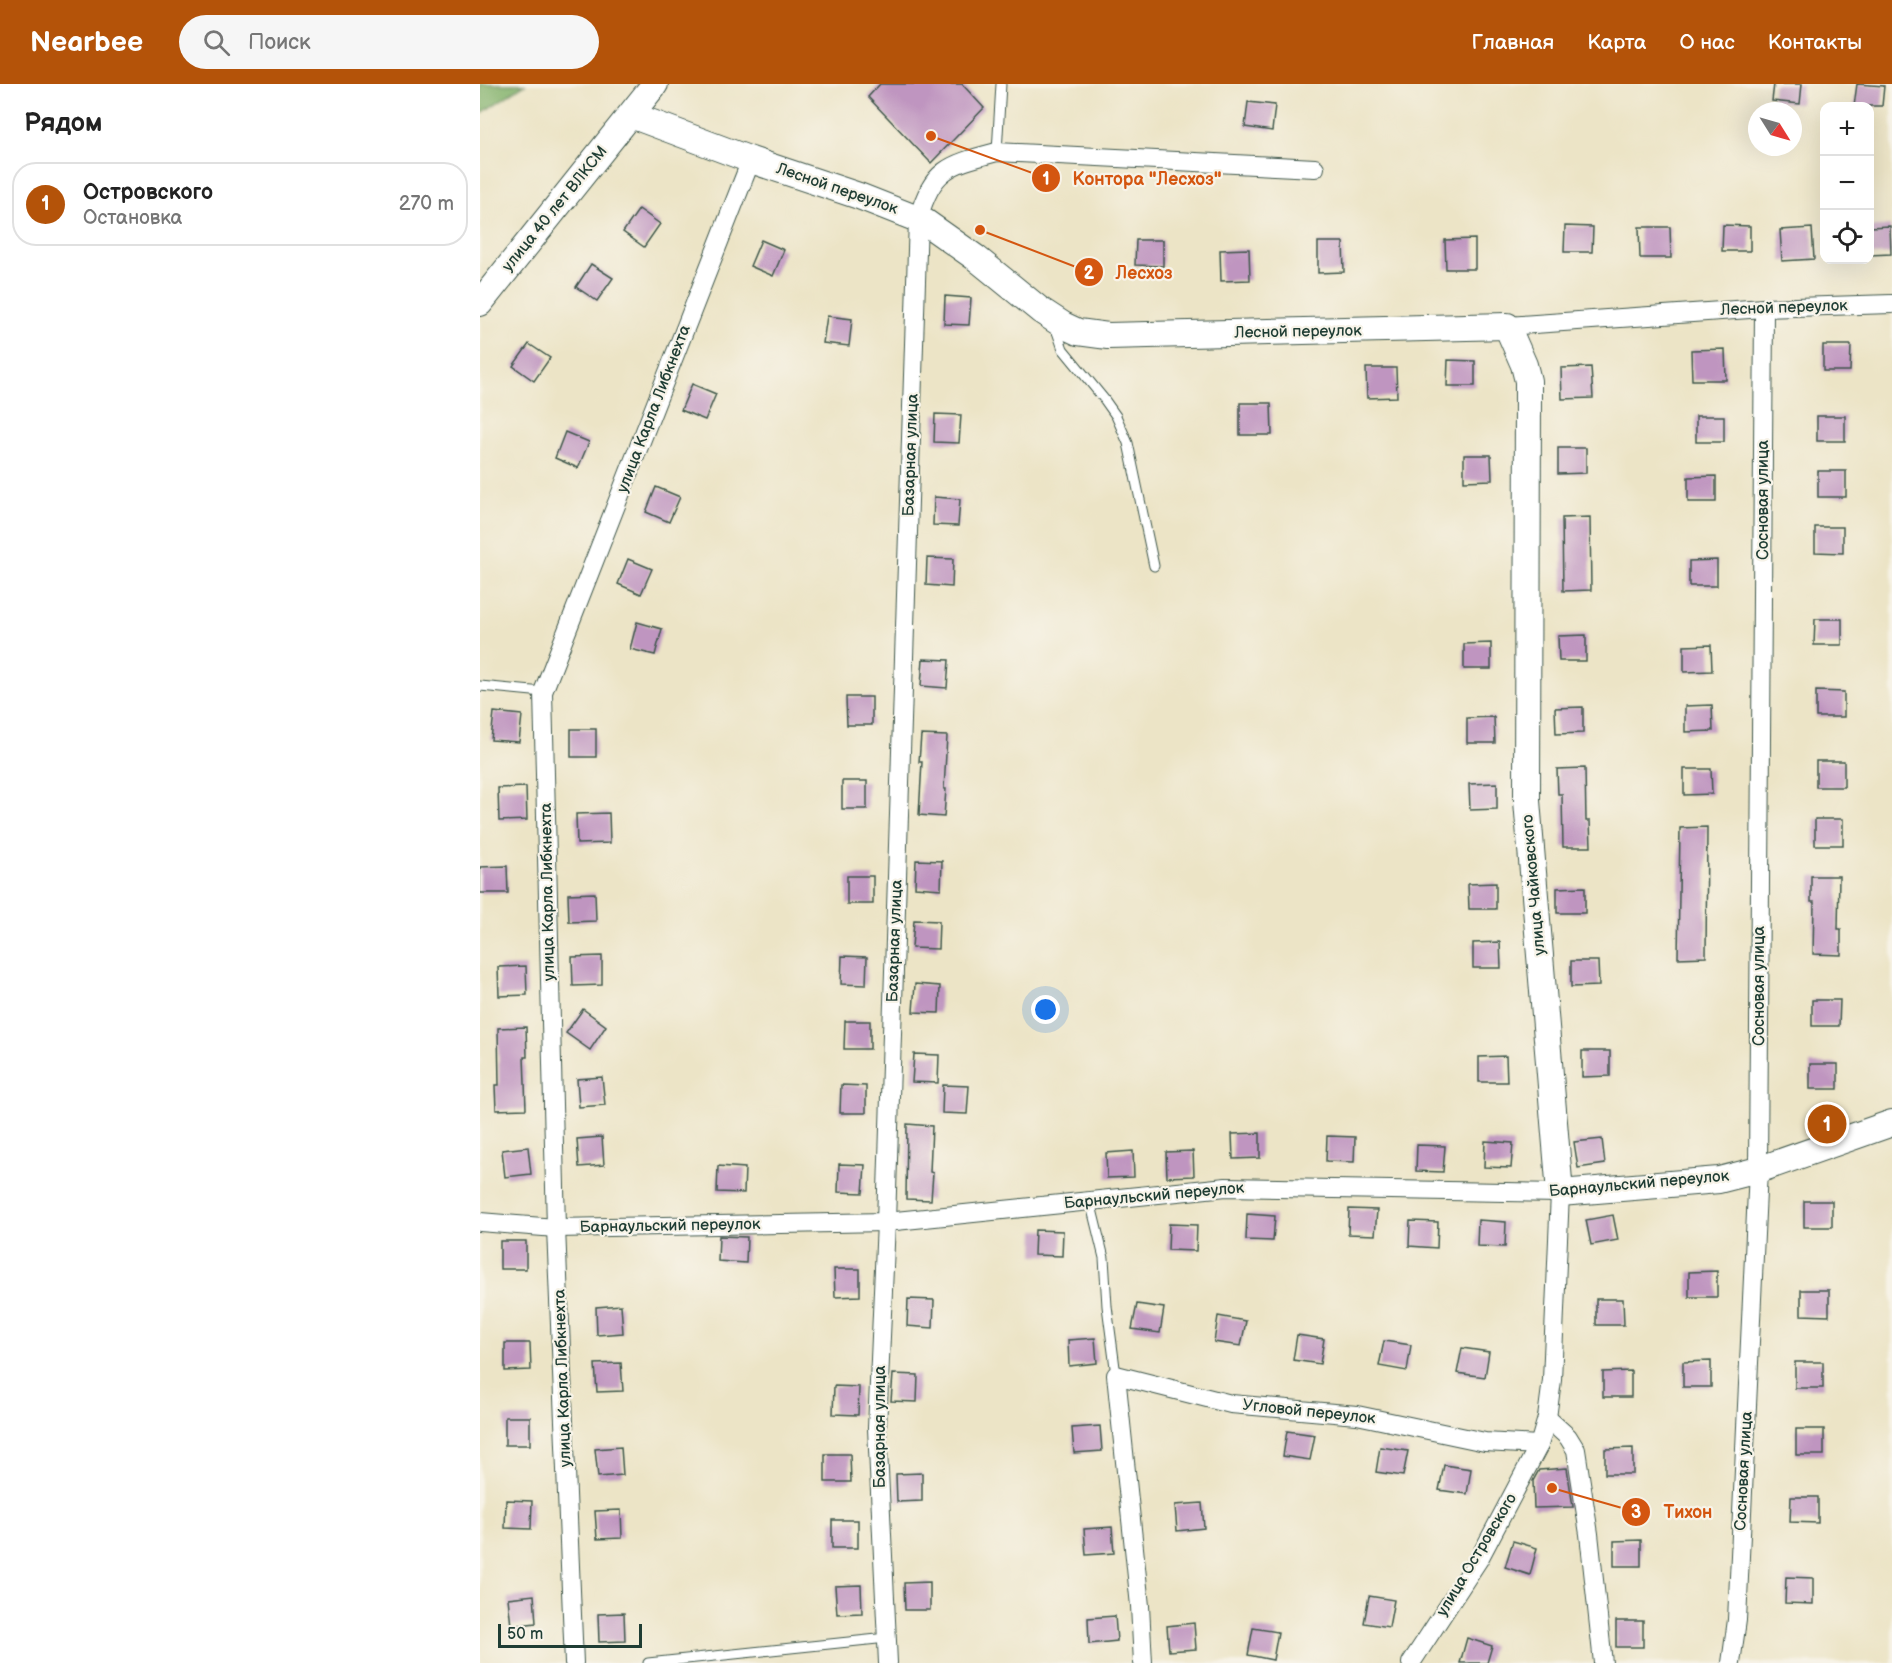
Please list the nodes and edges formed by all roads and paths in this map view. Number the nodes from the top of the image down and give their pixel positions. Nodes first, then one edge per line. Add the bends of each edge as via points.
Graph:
1 (655, 84) edge
2 (1001, 84) edge
3 (631, 115) junction
4 (997, 152) junction
5 (751, 160) junction
6 (1315, 168) dead end
7 (918, 219) junction
8 (480, 303) edge
9 (1892, 304) edge
10 (1764, 308) junction
11 (1053, 318) junction
12 (1507, 326) junction
13 (1154, 566) dead end
14 (480, 686) edge
15 (543, 692) junction
16 (1892, 1123) edge
17 (1758, 1170) junction
18 (1560, 1193) junction
19 (1090, 1201) junction
20 (480, 1222) edge
21 (886, 1222) junction
22 (556, 1228) junction
23 (1116, 1375) junction
24 (1547, 1418) junction
25 (1539, 1445) junction
26 (886, 1638) junction
27 (574, 1663) edge
28 (648, 1663) edge
29 (888, 1663) edge
30 (1143, 1663) edge
31 (1411, 1663) edge
32 (1603, 1663) edge
33 (1731, 1663) edge

1 - 3 street, улица 40 лет ВЛКСМ
2 - 4 lane
3 - 5 street, Лесной переулок
3 - 8 street, улица 40 лет ВЛКСМ
4 - 6 street, Базарная улица
4 - 7 street, Базарная улица via 946,170 932,182
5 - 7 street, Лесной переулок
5 - 15 street, улица Карла Либкнехта
7 - 11 street, Лесной переулок
7 - 21 street, Базарная улица
9 - 10 street, Лесной переулок
10 - 12 street, Лесной переулок
10 - 17 street, Сосновая улица
11 - 12 street, Лесной переулок via 1078,332 1108,336
11 - 13 lane via 1063,350 1116,416 1128,443
12 - 18 street, улица Чайковского via 1528,381 1527,801
14 - 15 lane
15 - 22 street, улица Карла Либкнехта
16 - 17 street, Барнаульский переулок
17 - 18 street, Барнаульский переулок via 1719,1180
17 - 33 street, Сосновая улица via 1737,1620
18 - 19 street, Барнаульский переулок via 1226,1187
18 - 24 street, улица Чайковского
19 - 21 street, Барнаульский переулок
19 - 23 lane via 1104,1258
20 - 22 street, Барнаульский переулок
21 - 22 street, Барнаульский переулок
21 - 26 street, Базарная улица via 877,1428
22 - 27 street, улица Карла Либкнехта
23 - 25 street, Угловой переулок via 1231,1404 1357,1415 1485,1442
23 - 30 street
24 - 25 street, улица Чайковского
24 - 32 street via 1576,1450
25 - 31 street, улица Островского via 1479,1559
26 - 28 lane
26 - 29 street, Базарная улица

